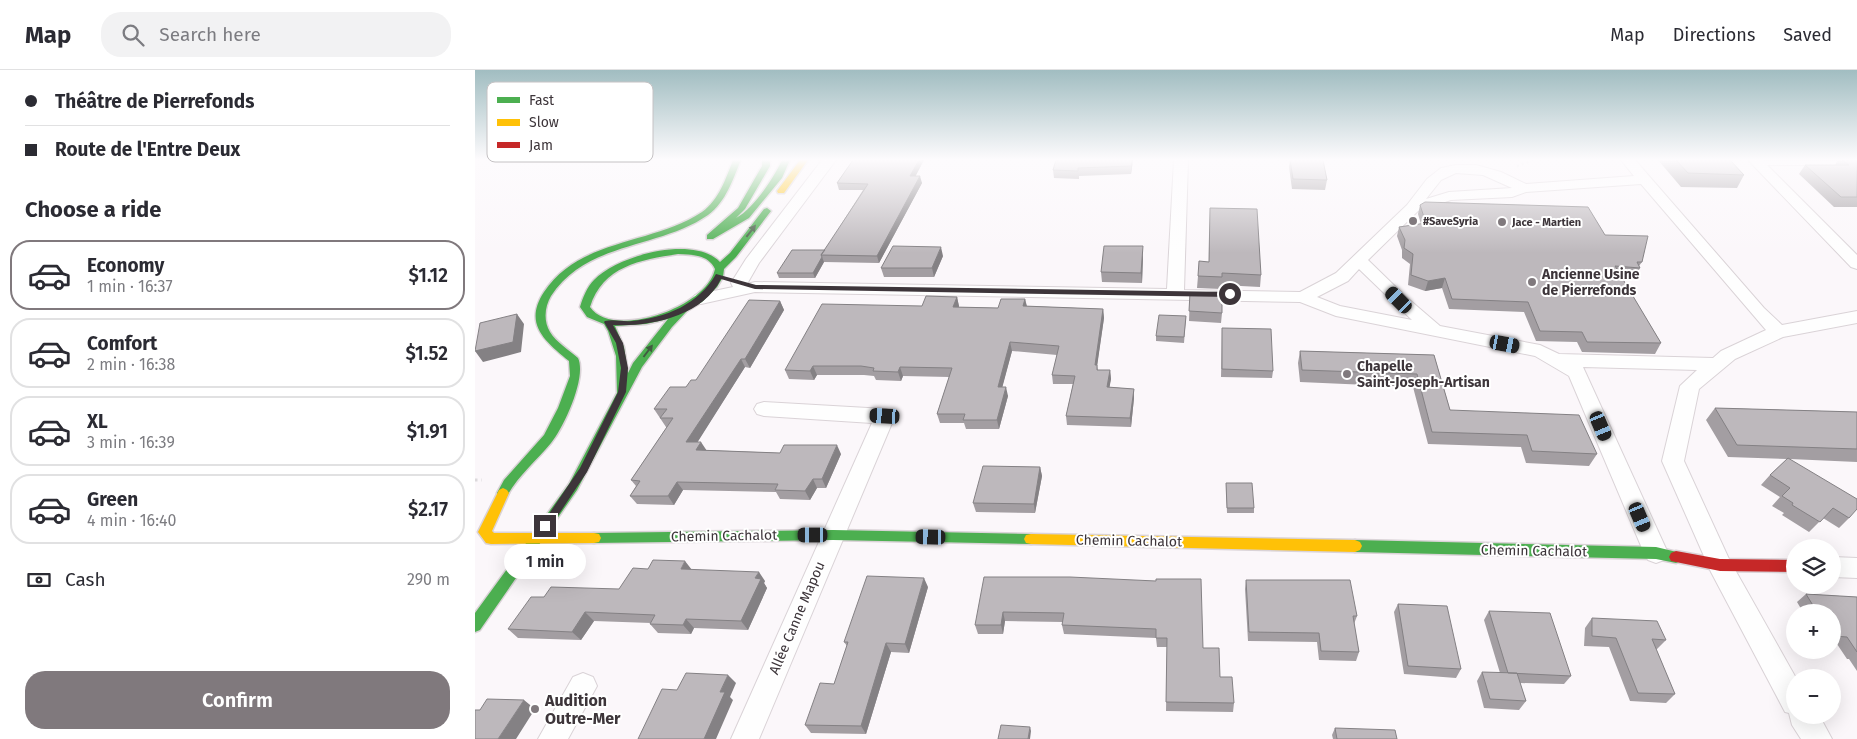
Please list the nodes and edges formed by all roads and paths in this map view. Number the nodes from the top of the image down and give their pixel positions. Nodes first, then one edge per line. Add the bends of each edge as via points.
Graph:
1 (724, 191) edge
2 (751, 191) edge
3 (766, 191) edge
4 (780, 191) edge
5 (805, 191) edge
6 (1180, 191) edge
7 (1424, 191) edge
8 (1516, 191) edge
9 (1653, 191) edge
10 (1786, 191) edge
11 (1413, 208) junction
12 (710, 237) junction
13 (678, 251) junction
14 (1359, 260) junction
15 (1857, 264) edge
16 (719, 272) junction
17 (747, 285) junction
18 (1175, 293) junction
19 (1303, 296) junction
20 (701, 299) junction
21 (683, 310) junction
22 (1857, 317) edge
23 (607, 322) junction
24 (1435, 331) junction
25 (1778, 332) junction
26 (1556, 360) junction
27 (1717, 364) junction
28 (622, 392) junction
29 (764, 409) dead end
30 (833, 534) junction
31 (536, 540) junction
32 (1656, 553) junction
33 (1720, 565) junction
34 (1786, 566) edge
35 (1841, 567) edge
36 (1857, 568) edge
37 (475, 625) edge
38 (583, 686) dead end
39 (1786, 686) edge
40 (1808, 724) edge
41 (552, 739) edge
42 (745, 739) edge
43 (1818, 739) edge

1 - 31 main road, Chemin Cachalot via 717,203 681,226 603,252 581,263 557,279 544,295 540,314 546,333 574,360 575,376 564,408 548,438 508,483 485,532 491,539
2 - 12 main road via 741,208
3 - 12 main road via 746,216
16 -> 4 main road
5 - 17 street via 752,262
6 - 18 street
7 - 11 street
8 - 11 street via 1449,196
9 - 25 street
10 - 15 street
11 - 14 street
12 - 13 main road
13 - 16 main road via 712,258
13 - 23 main road via 634,260 597,282 587,294 585,307 593,316
14 - 19 street via 1342,277
14 - 24 street
16 - 17 street
16 - 20 main road via 713,287
17 - 18 street
17 - 20 street
18 - 19 street
19 - 24 street via 1336,311
20 - 21 main road
21 - 23 main road via 640,322
28 -> 21 main road via 637,366
22 - 25 street
23 - 28 main road via 620,343 625,368
24 - 26 street via 1540,351
25 - 27 street via 1728,355
26 - 27 street
26 - 32 street via 1577,372
27 - 33 street via 1690,386 1673,462
28 - 31 main road via 583,470
29 - 30 street, Allée Canne Mapou via 885,416
30 - 31 main road, Chemin Cachalot via 560,537
30 - 32 main road, Chemin Cachalot
30 - 42 street, Allée Canne Mapou
31 - 37 main road
32 - 33 main road, Chemin Cachalot
33 - 34 main road, Chemin Cachalot
33 - 39 street
35 - 36 street
38 - 41 street
40 - 43 street

